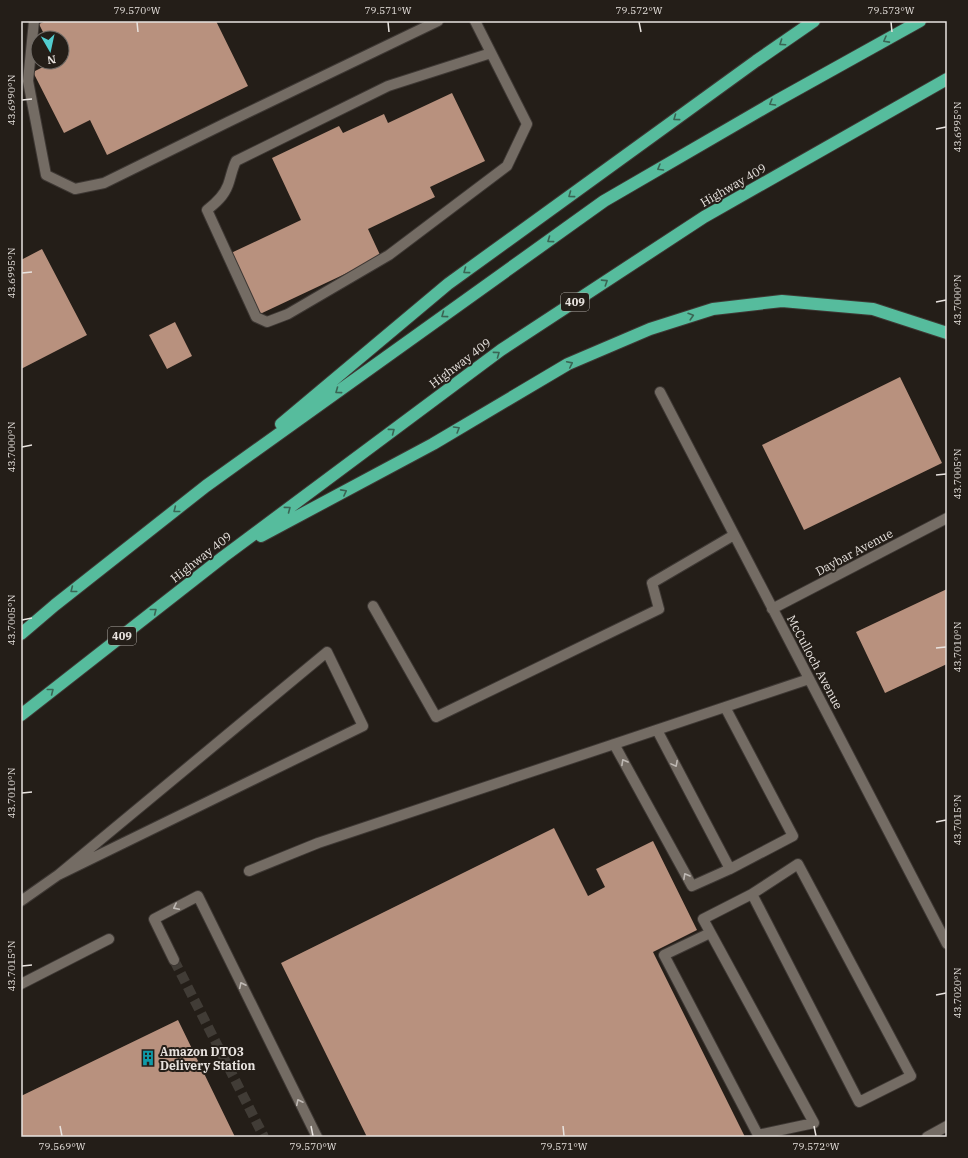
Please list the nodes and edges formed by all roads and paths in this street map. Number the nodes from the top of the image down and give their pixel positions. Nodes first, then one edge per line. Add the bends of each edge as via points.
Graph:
1 (34, 21) edge
2 (438, 21) edge
3 (475, 21) edge
4 (814, 21) edge
5 (920, 21) edge
6 (491, 53) junction
7 (947, 79) edge
8 (947, 334) edge
9 (660, 392) dead end
10 (206, 486) junction
11 (947, 518) edge
12 (734, 535) junction
13 (223, 557) junction
14 (373, 606) dead end
15 (772, 609) junction
16 (21, 634) edge
17 (809, 679) junction
18 (725, 707) junction
19 (21, 715) edge
20 (657, 730) junction
21 (614, 744) junction
22 (730, 869) junction
23 (249, 870) dead end
24 (58, 876) junction
25 (752, 894) junction
26 (21, 901) edge
27 (710, 933) junction
28 (109, 940) dead end
29 (947, 944) edge
30 (174, 960) tunnel mouth
31 (21, 984) edge
32 (947, 1126) edge
33 (316, 1137) edge
34 (927, 1137) edge

1 - 2 street via 28,81 46,175 75,189 104,183
3 - 6 street
4 -> 10 highway via 448,284
5 -> 10 highway via 604,201
6 - 6 street via 527,124 507,166 389,254 288,314 266,322 256,318 207,210 220,199 236,161 388,86
13 -> 7 highway, Highway 409 / 409 via 501,350 704,217
13 -> 8 highway via 433,444 568,364 650,329 714,309 782,301 873,309
9 - 12 street, McCulloch Avenue
10 -> 16 highway
11 - 15 street, Daybar Avenue
12 - 14 street via 652,583 659,609 436,717
12 - 15 street, McCulloch Avenue
19 -> 13 highway, Highway 409 / 409
15 - 17 street, McCulloch Avenue
17 - 18 street
17 - 29 street, McCulloch Avenue
18 - 20 street
18 - 22 street via 793,836
20 - 21 street
20 -> 22 street
22 -> 21 street via 692,886
21 - 23 street via 318,843
24 - 24 street via 180,774 327,652 363,726
24 - 26 street
25 - 25 street via 859,1102 911,1076 798,864
25 - 27 street via 702,919
27 - 27 street via 758,1021 814,1123 758,1135 664,955
28 - 31 street
33 -> 30 street via 198,896 154,919
32 - 34 street

